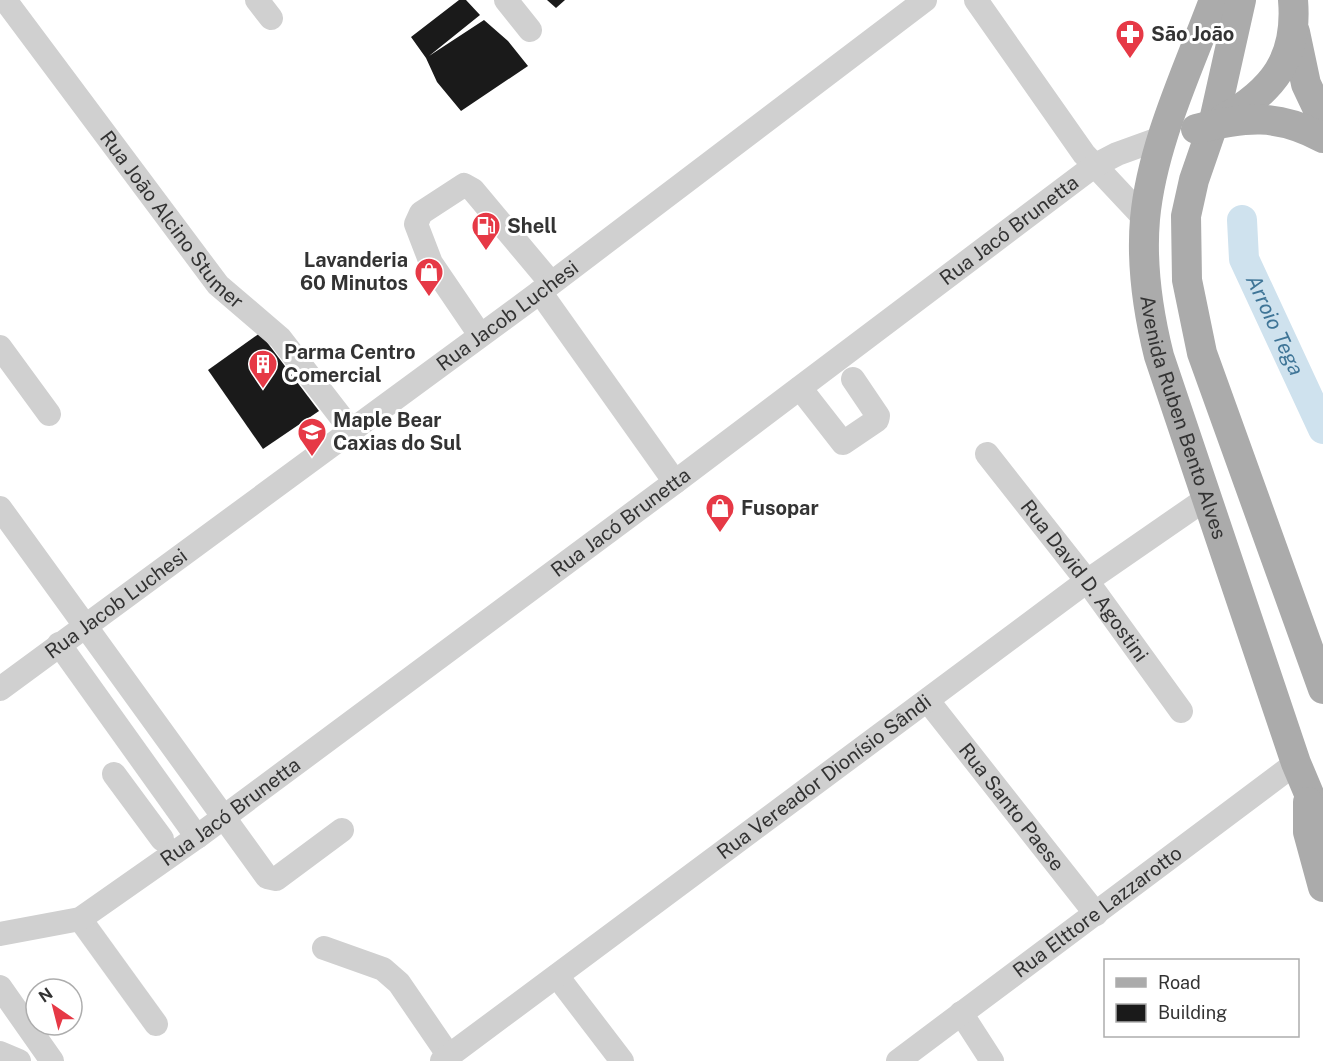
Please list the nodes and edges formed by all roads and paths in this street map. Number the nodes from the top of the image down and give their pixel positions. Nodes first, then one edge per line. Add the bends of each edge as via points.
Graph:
1 (5, 0) edge
2 (506, 0) edge
3 (925, 0) edge
4 (976, 0) edge
5 (1214, 0) edge
6 (1241, 0) edge
7 (1293, 12) edge
8 (530, 30) dead end
9 (1056, 114) junction
10 (1323, 120) edge
11 (1213, 125) junction
12 (1164, 137) junction
13 (1323, 138) edge
14 (1117, 154) junction
15 (1094, 166) junction
16 (1145, 219) junction
17 (546, 288) junction
18 (480, 335) junction
19 (3, 358) edge
20 (853, 379) dead end
21 (800, 388) junction
22 (50, 414) dead end
23 (351, 430) junction
24 (987, 454) dead end
25 (675, 482) junction
26 (1207, 498) junction
27 (0, 508) edge
28 (1087, 581) junction
29 (85, 625) junction
30 (59, 644) junction
31 (1321, 678) edge
32 (0, 689) edge
33 (928, 701) junction
34 (1180, 711) dead end
35 (1296, 763) junction
36 (114, 774) dead end
37 (160, 788) junction
38 (1308, 793) junction
39 (136, 805) junction
40 (223, 818) junction
41 (1323, 827) edge
42 (342, 830) dead end
43 (197, 837) junction
44 (162, 839) dead end
45 (1323, 887) edge
46 (1096, 914) junction
47 (80, 919) junction
48 (0, 934) edge
49 (324, 948) dead end
50 (557, 976) junction
51 (0, 987) edge
52 (961, 1013) junction
53 (156, 1024) dead end
54 (0, 1053) edge
55 (445, 1059) edge
56 (19, 1061) edge
57 (52, 1061) edge
58 (622, 1061) edge
59 (898, 1061) edge
60 (992, 1061) edge

1 - 23 street, Rua João Alcino Stumer via 218,285 280,338
2 - 8 street
3 - 17 street, Rua Jacob Luchesi
4 - 9 street
5 - 12 main road, Avenida Ruben Bento Alves
6 - 11 main road, Avenida Ruben Bento Alves
7 - 10 main road via 1306,84
7 - 11 main road via 1287,57 1276,77 1248,105
9 - 14 street
9 - 15 street
11 - 12 main road
11 - 13 main road via 1252,118 1280,120
11 - 31 main road, Avenida Ruben Bento Alves via 1186,216 1192,312 1202,353
12 - 14 street, Rua Jacó Brunetta
12 - 16 main road, Avenida Ruben Bento Alves
14 - 15 street, Rua Jacó Brunetta
15 - 16 street
15 - 21 street, Rua Jacó Brunetta
16 - 26 main road, Avenida Ruben Bento Alves via 1145,266 1152,328
17 - 18 street, Rua Jacob Luchesi
17 - 18 street via 473,190 464,185 421,213 416,224 431,263
17 - 25 street
18 - 23 street, Rua Jacob Luchesi
19 - 22 street
20 - 21 street via 878,416 843,443
21 - 25 street, Rua Jacó Brunetta
23 - 29 street, Rua Jacob Luchesi
24 - 28 street, Rua David D. Agostini
25 - 40 street, Rua Jacó Brunetta
26 - 28 street, Rua Vereador Dionísio Sândi
26 - 35 main road, Avenida Ruben Bento Alves
27 - 29 street
28 - 33 street, Rua Vereador Dionísio Sândi
28 - 34 street, Rua David D. Agostini
29 - 30 street, Rua Jacob Luchesi
29 - 40 street
30 - 32 street, Rua Jacob Luchesi
30 - 37 street
33 - 46 street, Rua Santo Paese
33 - 50 street, Rua Vereador Dionísio Sândi
35 - 38 main road, Avenida Ruben Bento Alves
35 - 46 street, Rua Elttore Lazzarotto
36 - 39 street
37 - 39 street
37 - 43 street
38 - 41 main road, Avenida Ruben Bento Alves
38 - 45 main road via 1308,832
39 - 44 street
40 - 42 street via 271,880
40 - 43 street, Rua Jacó Brunetta
43 - 47 street, Rua Jacó Brunetta
46 - 52 street, Rua Elttore Lazzarotto
47 - 48 street
47 - 53 street
49 - 55 street via 383,969 399,983
50 - 55 street, Rua Vereador Dionísio Sândi
50 - 58 street
51 - 57 street
52 - 59 street, Rua Elttore Lazzarotto
52 - 60 street
54 - 56 street

